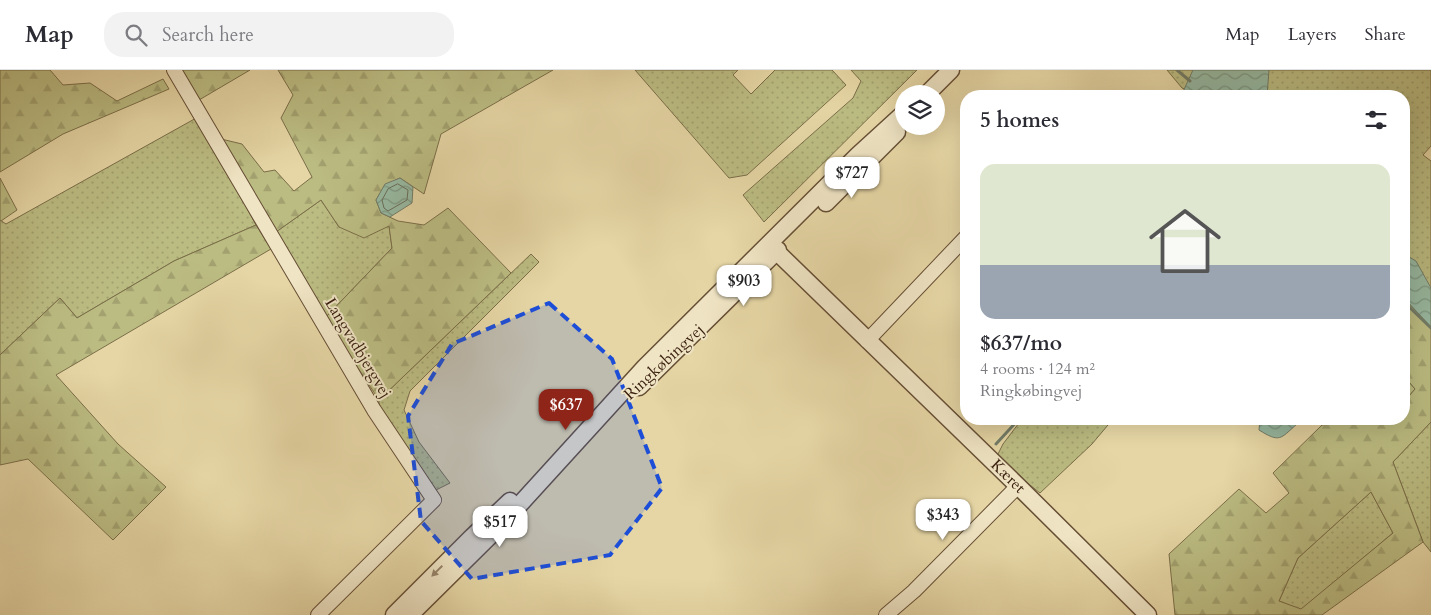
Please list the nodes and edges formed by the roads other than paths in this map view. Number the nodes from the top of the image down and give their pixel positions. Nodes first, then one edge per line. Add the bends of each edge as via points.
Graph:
1 (174, 70) edge
2 (951, 70) edge
3 (936, 85) edge
4 (895, 121) edge
5 (895, 135) edge
6 (960, 243) edge
7 (776, 252) junction
8 (867, 341) junction
9 (591, 428) junction
10 (563, 456) junction
11 (1018, 486) junction
12 (318, 615) edge
13 (394, 615) edge
14 (410, 615) edge
15 (886, 615) edge
16 (1148, 615) edge

1 - 12 street, Langvadbjergvej via 374,410 434,500
2 - 3 street
4 - 9 street, Ringkøbingvej via 644,367
5 - 7 street, Ringkøbingvej
6 - 8 street
7 - 8 street, Kæret
7 - 9 street, Ringkøbingvej via 642,385
8 - 11 street, Kæret
9 - 10 street, Ringkøbingvej
10 -> 13 street, Ringkøbingvej via 472,537
10 - 14 street, Ringkøbingvej via 501,525
11 - 15 street
11 - 16 street, Kæret

